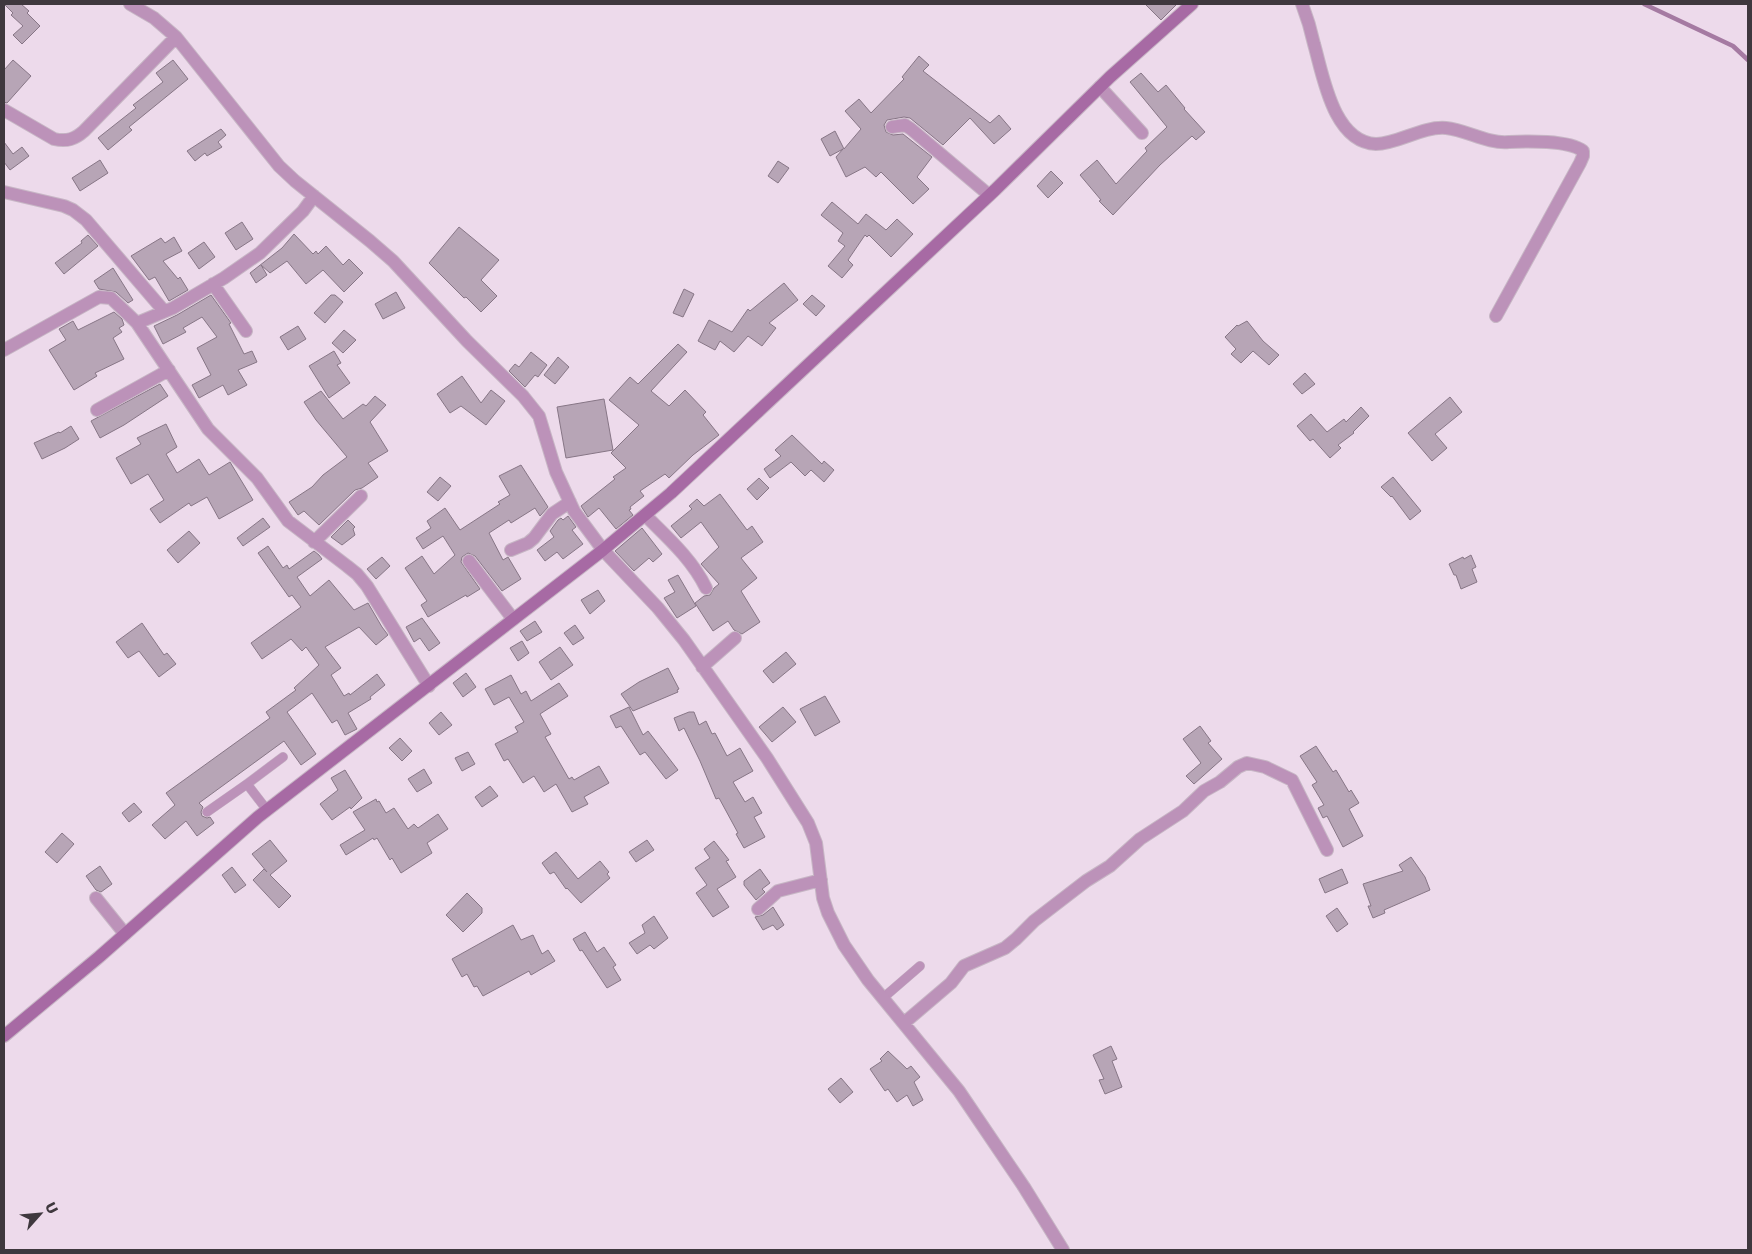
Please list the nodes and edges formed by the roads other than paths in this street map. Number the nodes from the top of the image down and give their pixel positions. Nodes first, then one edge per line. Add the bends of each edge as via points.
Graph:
1 (130, 4) edge
2 (1192, 4) edge
3 (1302, 4) edge
4 (174, 39) junction
5 (1100, 87) junction
6 (4, 110) edge
7 (892, 127) dead end
8 (1142, 133) dead end
9 (4, 192) edge
10 (989, 195) junction
11 (309, 203) junction
12 (213, 284) junction
13 (164, 311) junction
14 (1496, 316) dead end
15 (137, 323) junction
16 (246, 331) dead end
17 (4, 350) edge
18 (169, 370) junction
19 (97, 410) dead end
20 (361, 496) dead end
21 (562, 507) junction
22 (645, 515) junction
23 (314, 542) junction
24 (511, 550) dead end
25 (603, 550) junction
26 (469, 560) dead end
27 (706, 588) dead end
28 (513, 619) junction
29 (735, 638) dead end
30 (702, 667) junction
31 (429, 686) junction
32 (283, 757) dead end
33 (247, 784) junction
34 (267, 810) junction
35 (207, 812) dead end
36 (1327, 850) dead end
37 (814, 882) junction
38 (96, 898) dead end
39 (758, 909) dead end
40 (125, 934) junction
41 (920, 966) dead end
42 (883, 998) junction
43 (904, 1023) junction
44 (4, 1036) edge
45 (1063, 1250) edge

1 - 4 street via 154,18
2 - 5 main road
3 - 14 street via 1334,108 1343,125 1365,142 1377,144 1426,130 1446,128 1492,141 1558,143 1583,152 1580,163
4 - 6 street via 84,131 71,140 54,139
4 - 11 street via 295,181
5 - 8 street
5 - 10 main road
7 - 10 street via 911,129
9 - 13 street via 73,210 86,220
10 - 22 main road
11 - 12 street via 260,253
11 - 21 street via 370,241 393,261 523,396 542,422
12 - 13 street
12 - 16 street
13 - 15 street
15 - 17 street via 111,298 99,297
15 - 18 street
18 - 19 street
18 - 23 street via 208,429 257,478 288,521
20 - 23 street
21 - 24 street via 534,538
21 - 25 street
22 - 25 main road
22 - 27 street via 680,551
23 - 31 street via 362,580
25 - 28 main road
25 - 30 street via 658,608
26 - 28 street
28 - 31 main road
29 - 30 street
30 - 37 street via 767,758 808,823 816,843
31 - 34 main road
32 - 33 lane
33 - 34 lane
33 - 35 lane
34 - 40 main road
36 - 43 street via 1292,780 1265,767 1247,763 1140,839 1110,866 1034,921 1005,948 964,966 952,982
37 - 39 street via 778,891
37 - 42 street via 844,945
38 - 40 street
40 - 44 main road
41 - 42 lane
42 - 43 street
43 - 45 street via 959,1091

